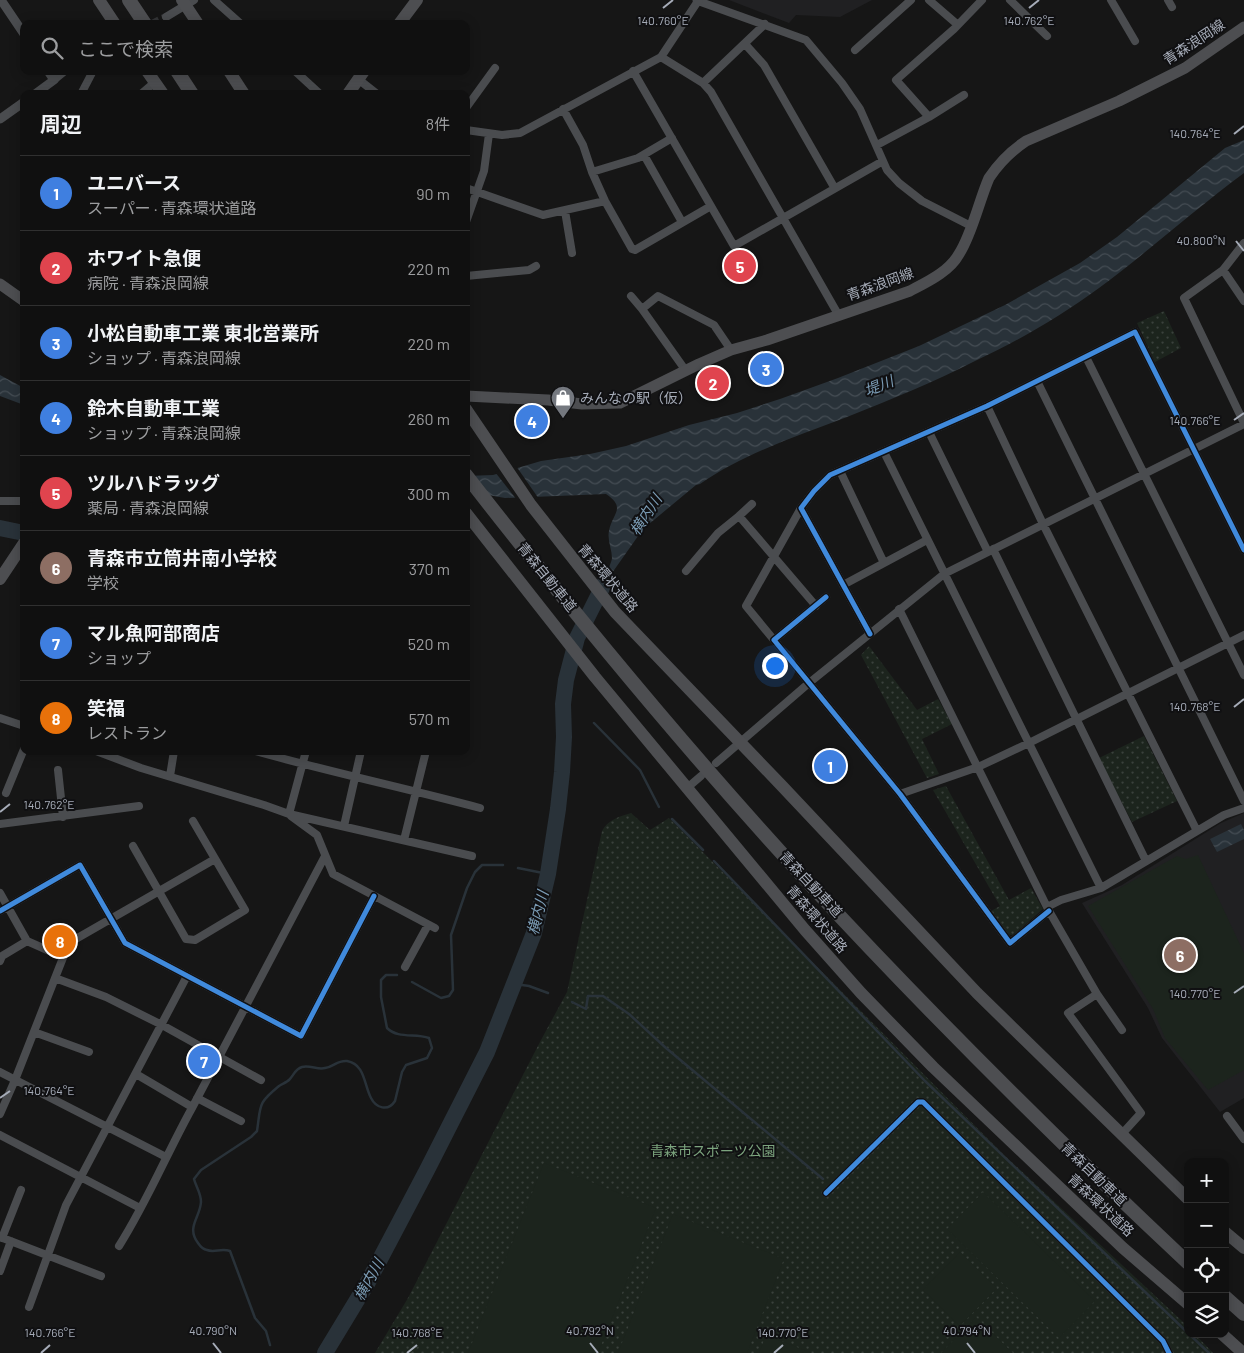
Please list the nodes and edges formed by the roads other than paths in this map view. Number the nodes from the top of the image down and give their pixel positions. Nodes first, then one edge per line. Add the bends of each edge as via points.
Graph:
1 (1, 0) edge
2 (99, 0) edge
3 (129, 0) edge
4 (214, 0) edge
5 (417, 0) edge
6 (697, 0) edge
7 (911, 0) edge
8 (929, 0) edge
9 (982, 0) edge
10 (1010, 0) edge
11 (1111, 0) edge
12 (187, 2) edge
13 (166, 17) tunnel mouth
14 (112, 20) edge
15 (142, 20) edge
16 (196, 20) edge
17 (236, 20) edge
18 (402, 20) edge
19 (765, 24) junction
20 (958, 25) junction
21 (1244, 27) edge
22 (20, 28) edge
23 (1048, 36) dead end
24 (1135, 41) dead end
25 (745, 44) junction
26 (855, 50) dead end
27 (661, 57) junction
28 (495, 68) dead end
29 (633, 71) junction
30 (51, 75) edge
31 (60, 75) edge
32 (91, 75) edge
33 (150, 75) edge
34 (180, 75) edge
35 (232, 75) edge
36 (299, 75) edge
37 (361, 75) edge
38 (54, 80) junction
39 (155, 82) junction
40 (702, 83) junction
41 (40, 90) edge
42 (83, 90) edge
43 (146, 90) edge
44 (160, 90) edge
45 (189, 90) edge
46 (241, 90) edge
47 (315, 90) edge
48 (351, 90) edge
49 (374, 90) edge
50 (964, 95) dead end
51 (470, 102) edge
52 (20, 105) edge
53 (563, 109) junction
54 (929, 117) junction
55 (0, 119) edge
56 (470, 131) edge
57 (489, 134) junction
58 (672, 138) junction
59 (877, 145) junction
60 (644, 155) junction
61 (883, 160) junction
62 (592, 172) junction
63 (834, 188) junction
64 (470, 189) edge
65 (477, 192) junction
66 (605, 201) junction
67 (711, 206) junction
68 (470, 211) edge
69 (565, 211) junction
70 (782, 217) junction
71 (682, 222) junction
72 (971, 226) junction
73 (1244, 243) edge
74 (572, 253) dead end
75 (536, 266) dead end
76 (1223, 270) junction
77 (470, 276) edge
78 (0, 284) edge
79 (631, 296) dead end
80 (20, 298) edge
81 (1244, 301) edge
82 (642, 309) junction
83 (839, 316) junction
84 (731, 350) junction
85 (1086, 357) junction
86 (686, 371) junction
87 (1037, 381) junction
88 (470, 396) edge
89 (987, 406) junction
90 (470, 415) edge
91 (1244, 424) edge
92 (929, 432) junction
93 (1194, 449) junction
94 (884, 452) junction
95 (840, 471) junction
96 (1144, 474) junction
97 (470, 480) edge
98 (1094, 499) junction
99 (0, 501) edge
100 (20, 501) edge
101 (752, 504) dead end
102 (801, 508) junction
103 (739, 516) junction
104 (470, 518) edge
105 (1043, 524) junction
106 (927, 540) junction
107 (1244, 550) edge
108 (991, 551) junction
109 (20, 552) edge
110 (774, 556) junction
111 (884, 562) junction
112 (686, 571) dead end
113 (944, 574) junction
114 (0, 579) edge
115 (843, 585) junction
116 (826, 597) dead end
117 (816, 606) junction
118 (899, 609) junction
119 (870, 634) junction
120 (1244, 634) edge
121 (774, 640) junction
122 (1228, 642) junction
123 (1178, 668) junction
124 (1244, 675) edge
125 (809, 682) junction
126 (1128, 693) junction
127 (0, 718) edge
128 (1075, 720) junction
129 (20, 725) edge
130 (740, 742) junction
131 (1029, 743) junction
132 (21, 755) edge
133 (107, 755) edge
134 (173, 755) edge
135 (268, 755) edge
136 (305, 755) edge
137 (360, 755) edge
138 (425, 755) edge
139 (716, 762) dead end
140 (302, 765) junction
141 (978, 767) junction
142 (58, 770) dead end
143 (170, 776) junction
144 (700, 776) dead end
145 (355, 777) junction
146 (687, 788) junction
147 (418, 791) junction
148 (6, 792) dead end
149 (900, 794) junction
150 (1244, 801) edge
151 (139, 806) dead end
152 (480, 808) dead end
153 (1244, 808) edge
154 (289, 814) junction
155 (63, 817) junction
156 (193, 821) dead end
157 (0, 824) edge
158 (344, 826) junction
159 (1197, 831) junction
160 (404, 840) junction
161 (133, 846) dead end
162 (325, 856) junction
163 (472, 856) dead end
164 (215, 859) junction
165 (1146, 861) junction
166 (1101, 888) junction
167 (159, 891) junction
168 (0, 893) edge
169 (374, 896) junction
170 (8, 906) junction
171 (1048, 909) junction
172 (0, 911) edge
173 (111, 919) junction
174 (26, 942) junction
175 (63, 957) junction
176 (0, 961) edge
177 (405, 967) dead end
178 (187, 976) junction
179 (55, 978) junction
180 (1097, 994) junction
181 (247, 1007) junction
182 (162, 1025) junction
183 (1122, 1030) dead end
184 (34, 1032) junction
185 (89, 1052) dead end
186 (220, 1057) junction
187 (0, 1072) edge
188 (136, 1074) junction
189 (16, 1080) junction
190 (261, 1080) dead end
191 (197, 1098) junction
192 (192, 1107) junction
193 (0, 1114) edge
194 (1227, 1116) dead end
195 (241, 1122) dead end
196 (106, 1128) junction
197 (0, 1135) edge
198 (1121, 1135) junction
199 (1244, 1139) edge
200 (166, 1157) junction
201 (79, 1177) junction
202 (21, 1190) dead end
203 (826, 1193) dead end
204 (1184, 1195) edge
205 (140, 1208) junction
206 (1229, 1235) edge
207 (1, 1237) edge
208 (12, 1241) junction
209 (119, 1246) dead end
210 (1244, 1248) edge
211 (48, 1255) junction
212 (1184, 1259) edge
213 (0, 1271) edge
214 (102, 1276) dead end
215 (1184, 1301) edge
216 (1229, 1301) edge
217 (29, 1308) dead end
218 (1244, 1314) edge
219 (1226, 1338) edge
220 (1169, 1353) edge
221 (1243, 1353) edge

1 - 22 street
2 - 14 highway
3 - 15 highway
4 - 17 street
5 - 18 highway
6 - 19 street
6 - 27 street
7 - 26 street
8 - 20 street
9 - 20 street
10 - 23 street
11 - 24 street
12 - 13 street
12 - 16 highway
19 - 25 street
19 - 59 street via 806,40 860,109
20 - 54 street via 896,80
21 - 72 main road, 青森浪岡線 via 1185,68 1017,147 996,167
25 - 40 street
25 - 63 street via 764,65
27 - 29 street
27 - 40 street
28 - 51 street
29 - 53 street
29 - 58 street
30 - 38 street
31 - 38 street
32 - 42 street
33 - 39 highway
34 - 45 highway
35 - 46 highway
36 - 47 street
37 - 48 highway
37 - 49 street
38 - 41 street
39 - 43 street
39 - 44 highway
40 - 70 street via 711,92
50 - 54 street
52 - 55 street
53 - 57 street via 520,133
53 - 62 street via 583,145
54 - 59 street
56 - 57 street
57 - 65 street via 484,171
58 - 60 street
58 - 67 street
59 - 61 street
60 - 62 street
60 - 71 street
61 - 63 street
61 - 72 street via 899,183 922,201
62 - 66 street
63 - 70 street
64 - 65 street
65 - 68 street
65 - 69 street via 543,215
66 - 69 street
66 - 71 street via 635,250
67 - 70 street via 734,246
67 - 71 street
69 - 74 street
70 - 83 street
72 - 83 main road, 青森浪岡線 via 959,255 930,281
73 - 76 street
75 - 77 street via 529,270
76 - 81 street
76 - 91 street via 1184,298
78 - 80 main road
79 - 82 street
82 - 84 street via 658,296 714,325
82 - 86 street
83 - 84 main road, 青森浪岡線
84 - 86 main road, 青森浪岡線
85 - 87 street
85 - 93 street via 1135,332
85 - 96 street
86 - 88 main road, 青森浪岡線 via 620,403 608,405
87 - 89 street
87 - 98 street
89 - 92 street
89 - 105 street
90 - 130 highway, 青森環状道路 via 531,505 615,612
91 - 93 street
92 - 94 street
92 - 108 street
93 - 96 street
93 - 107 street
94 - 95 street
94 - 106 street
95 - 102 street via 830,475
95 - 111 street
96 - 98 street
96 - 122 street
97 - 212 highway, 青森自動車道 via 604,647 801,874 1046,1128
98 - 105 street
98 - 123 street
99 - 100 street
101 - 103 street
102 - 110 street
102 - 115 street
103 - 110 street
103 - 112 street via 718,533
104 - 146 highway, 青森環状道路
105 - 108 street
105 - 126 street
106 - 111 street
106 - 113 street
108 - 113 street
108 - 128 street
109 - 114 highway
110 - 117 street
110 - 121 street via 746,606
111 - 115 street
113 - 118 street
113 - 131 street
115 - 119 street
116 - 117 street
117 - 121 street
118 - 119 street
118 - 141 street
119 - 125 street
120 - 122 street
121 - 125 street
122 - 123 street
122 - 124 street
123 - 126 street
123 - 150 street
125 - 130 street
125 - 149 street
126 - 128 street
126 - 159 street
127 - 129 street
128 - 131 street
128 - 165 street
130 - 139 street
130 - 198 highway, 青森環状道路 via 977,993
131 - 141 street
131 - 166 street
132 - 148 street
133 - 143 street
134 - 143 street
135 - 140 street
136 - 140 street
137 - 145 street
138 - 147 street
140 - 145 street
140 - 154 street
141 - 149 street
141 - 171 street
142 - 155 street
143 - 154 street
144 - 146 street
145 - 147 street
145 - 158 street
146 - 215 highway, 青森環状道路 via 861,994 1123,1248
147 - 152 street
147 - 160 street
149 - 171 street via 1010,943
151 - 155 street
153 - 159 street via 1224,815
154 - 158 street
154 - 162 street via 317,835
155 - 157 street
156 - 164 street
158 - 160 street
159 - 165 street
160 - 163 street
161 - 167 street
162 - 169 street via 333,874
162 - 181 street
164 - 167 street
164 - 167 street via 245,910 195,940 186,939
165 - 166 street
166 - 171 street via 1061,900
167 - 173 street
168 - 170 street
169 - 177 street via 431,926
169 - 181 street via 301,1036
170 - 172 street
170 - 173 street via 80,865
170 - 174 street
171 - 180 street
173 - 175 street via 74,940
173 - 178 street via 125,942
174 - 175 street
174 - 176 street via 2,956
175 - 179 street
178 - 181 street
178 - 182 street
179 - 182 street
179 - 184 street
180 - 183 street
180 - 198 street via 1068,1012 1141,1113
181 - 186 street
182 - 186 street
182 - 188 street
184 - 185 street
184 - 189 street
186 - 190 street
186 - 191 street
187 - 189 street
188 - 192 street
188 - 196 street
189 - 193 street
189 - 196 street
191 - 192 street
191 - 195 street
192 - 200 street
194 - 199 street
196 - 200 street
196 - 201 street
197 - 201 street
198 - 204 highway, 青森環状道路
200 - 205 street
201 - 205 street
201 - 211 street
202 - 207 street
203 - 220 street via 918,1102 923,1102 1163,1341
205 - 209 street
206 - 210 highway
207 - 208 street
208 - 211 street
208 - 213 street
211 - 214 street
211 - 217 street
216 - 218 highway
219 - 221 highway

